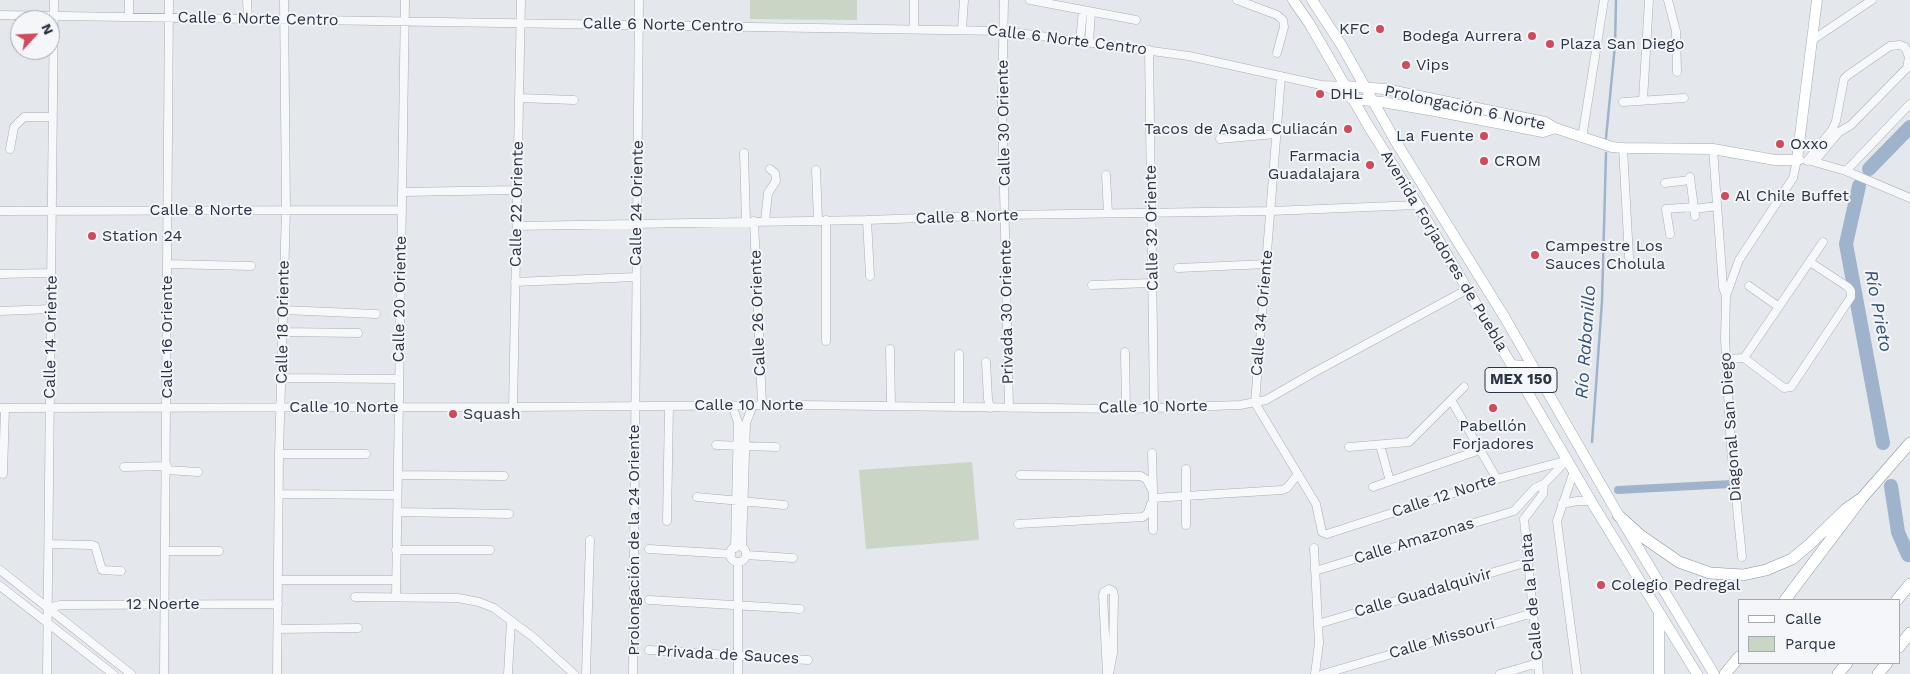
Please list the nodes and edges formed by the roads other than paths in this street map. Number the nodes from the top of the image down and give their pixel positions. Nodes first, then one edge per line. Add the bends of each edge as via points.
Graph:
1 (129, 0) edge
2 (169, 0) edge
3 (247, 0) edge
4 (284, 0) edge
5 (405, 0) edge
6 (521, 0) edge
7 (639, 0) edge
8 (914, 0) edge
9 (964, 0) edge
10 (1004, 0) edge
11 (1030, 0) edge
12 (1237, 0) edge
13 (1292, 0) edge
14 (1312, 0) edge
15 (1604, 0) edge
16 (1650, 0) edge
17 (1668, 0) edge
18 (1818, 0) edge
19 (1872, 0) edge
20 (1087, 11) junction
21 (60, 16) edge
22 (129, 17) junction
23 (169, 18) junction
24 (248, 19) junction
25 (284, 19) junction
26 (1136, 20) dead end
27 (405, 21) junction
28 (521, 22) junction
29 (639, 24) junction
30 (914, 29) junction
31 (962, 29) junction
32 (1003, 31) junction
33 (1811, 41) junction
34 (1084, 42) junction
35 (1149, 50) junction
36 (1277, 53) dead end
37 (54, 60) edge
38 (1677, 72) dead end
39 (1281, 76) junction
40 (1321, 85) junction
41 (1345, 86) junction
42 (1366, 88) junction
43 (520, 98) junction
44 (1684, 98) dead end
45 (1352, 99) junction
46 (574, 100) dead end
47 (1643, 100) junction
48 (1373, 102) junction
49 (1623, 102) dead end
50 (1910, 104) edge
51 (53, 117) junction
52 (1555, 128) junction
53 (1275, 134) junction
54 (1582, 138) junction
55 (1220, 139) dead end
56 (1623, 148) junction
57 (10, 149) dead end
58 (1713, 149) junction
59 (744, 153) dead end
60 (1802, 160) junction
61 (1815, 161) junction
62 (770, 169) dead end
63 (816, 170) dead end
64 (1846, 171) junction
65 (1106, 175) dead end
66 (1665, 183) dead end
67 (517, 190) junction
68 (402, 192) junction
69 (1910, 198) edge
70 (1418, 205) junction
71 (1716, 206) junction
72 (52, 210) junction
73 (168, 210) junction
74 (286, 210) junction
75 (402, 210) junction
76 (0, 211) edge
77 (1271, 211) junction
78 (1695, 211) junction
79 (1108, 214) junction
80 (1151, 214) junction
81 (1005, 215) junction
82 (822, 220) junction
83 (868, 220) junction
84 (750, 221) junction
85 (765, 221) junction
86 (636, 224) junction
87 (517, 226) junction
88 (1670, 234) dead end
89 (1823, 242) dead end
90 (1629, 257) dead end
91 (1810, 262) junction
92 (167, 264) junction
93 (1266, 264) junction
94 (251, 266) dead end
95 (1178, 268) dead end
96 (51, 273) junction
97 (0, 274) edge
98 (870, 276) dead end
99 (636, 277) junction
100 (515, 282) junction
101 (1152, 283) junction
102 (1092, 285) dead end
103 (1749, 286) dead end
104 (1468, 289) junction
105 (1726, 296) junction
106 (1779, 307) junction
107 (51, 309) junction
108 (283, 310) junction
109 (0, 311) edge
110 (376, 314) dead end
111 (282, 332) junction
112 (358, 333) dead end
113 (826, 341) dead end
114 (890, 349) dead end
115 (1125, 352) dead end
116 (959, 354) dead end
117 (1744, 358) junction
118 (1727, 359) junction
119 (986, 362) dead end
120 (1512, 365) junction
121 (1539, 374) junction
122 (281, 378) junction
123 (399, 379) junction
124 (1464, 388) dead end
125 (1452, 400) junction
126 (1255, 403) junction
127 (752, 405) junction
128 (762, 405) junction
129 (634, 406) junction
130 (669, 406) junction
131 (732, 406) junction
132 (891, 406) junction
133 (166, 407) junction
134 (399, 407) junction
135 (959, 407) junction
136 (3, 408) edge
137 (50, 408) junction
138 (281, 408) junction
139 (513, 408) junction
140 (990, 408) junction
141 (1009, 408) junction
142 (1154, 408) junction
143 (1126, 409) junction
144 (1910, 443) edge
145 (1380, 444) junction
146 (716, 445) dead end
147 (741, 446) junction
148 (776, 447) dead end
149 (1349, 447) dead end
150 (1480, 450) junction
151 (1152, 453) dead end
152 (279, 454) junction
153 (366, 454) dead end
154 (1568, 460) junction
155 (124, 467) dead end
156 (167, 468) junction
157 (1186, 469) dead end
158 (1574, 471) junction
159 (198, 472) dead end
160 (3, 474) dead end
161 (1298, 474) junction
162 (398, 475) junction
163 (1020, 475) dead end
164 (504, 476) dead end
165 (1497, 479) junction
166 (1390, 481) junction
167 (1544, 484) junction
168 (1373, 487) dead end
169 (279, 494) junction
170 (397, 495) junction
171 (1153, 495) junction
172 (1186, 496) junction
173 (697, 497) dead end
174 (1862, 498) junction
175 (740, 501) junction
176 (1591, 501) junction
177 (1562, 504) junction
178 (784, 505) dead end
179 (1514, 511) junction
180 (397, 512) junction
181 (509, 514) dead end
182 (1618, 515) junction
183 (1524, 520) junction
184 (667, 521) dead end
185 (1018, 524) dead end
186 (1186, 524) dead end
187 (1153, 530) dead end
188 (590, 540) dead end
189 (49, 544) junction
190 (649, 548) dead end
191 (1314, 548) dead end
192 (396, 550) junction
193 (490, 550) dead end
194 (166, 551) junction
195 (219, 551) dead end
196 (738, 551) junction
197 (1742, 557) dead end
198 (793, 558) dead end
199 (1528, 562) junction
200 (0, 570) edge
201 (121, 571) dead end
202 (1315, 571) junction
203 (278, 580) junction
204 (396, 580) junction
205 (1910, 584) edge
206 (0, 586) edge
207 (355, 597) dead end
208 (396, 597) junction
209 (1786, 599) edge
210 (1898, 599) edge
211 (649, 600) dead end
212 (165, 604) junction
213 (278, 604) junction
214 (739, 606) junction
215 (48, 608) junction
216 (800, 609) dead end
217 (1533, 613) junction
218 (1659, 616) junction
219 (511, 621) junction
220 (49, 624) junction
221 (1318, 624) junction
222 (358, 628) dead end
223 (278, 629) junction
224 (1910, 633) edge
225 (1900, 646) edge
226 (649, 650) dead end
227 (738, 656) junction
228 (1738, 658) edge
229 (808, 660) dead end
230 (1538, 663) junction
231 (1846, 664) edge
232 (1727, 671) edge
233 (47, 674) edge
234 (113, 674) edge
235 (131, 674) edge
236 (164, 674) edge
237 (277, 674) edge
238 (508, 674) edge
239 (574, 674) edge
240 (586, 674) edge
241 (633, 674) edge
242 (738, 674) edge
243 (1108, 674) edge
244 (1315, 674) edge
245 (1323, 674) edge
246 (1500, 674) edge
247 (1539, 674) edge
248 (1577, 674) edge
249 (1659, 674) edge
250 (1697, 674) edge
251 (1714, 674) edge
252 (1838, 674) edge

1 - 22 street
2 - 23 street, Calle 16 Oriente
3 - 24 street
4 - 25 street, Calle 18 Oriente
5 - 27 street, Calle 20 Oriente
6 - 28 street, Calle 22 Oriente
7 - 29 street, Calle 24 Oriente
8 - 30 street
9 - 31 street
10 - 32 street
11 - 20 street
12 - 36 street via 1283,20
13 - 41 main road, MEX 150
14 - 42 main road, MEX 150
15 - 54 street
16 - 47 street
17 - 38 street via 1676,31
18 - 33 main road
19 - 33 street
20 - 26 street
20 - 34 street
21 - 22 street, Calle 6 Norte Centro
22 - 23 street, Calle 6 Norte Centro
23 - 24 street, Calle 6 Norte Centro
23 - 73 street, Calle 16 Oriente
24 - 25 street, Calle 6 Norte Centro
25 - 27 street, Calle 6 Norte Centro
25 - 74 street, Calle 18 Oriente
27 - 28 street, Calle 6 Norte Centro
27 - 68 street, Calle 20 Oriente
28 - 29 street, Calle 6 Norte Centro
28 - 43 street, Calle 22 Oriente
29 - 30 street, Calle 6 Norte Centro
29 - 86 street, Calle 24 Oriente
30 - 31 street, Calle 6 Norte Centro
31 - 32 street, Calle 6 Norte Centro
32 - 34 street, Calle 6 Norte Centro
32 - 81 street, Calle 30 Oriente
33 - 60 main road
34 - 35 street, Calle 6 Norte Centro
35 - 39 street, Calle 6 Norte Centro
35 - 80 street, Calle 32 Oriente
37 - 51 street, Calle 14 Oriente
39 - 40 street, Calle 6 Norte Centro
39 - 53 street, Calle 34 Oriente
40 - 41 street, Calle 6 Norte Centro
40 - 45 street, Calle 6 Norte Centro
41 - 42 main road, Prolongación 6 Norte
41 - 45 main road, Avenida Forjadores de Puebla / MEX 150
42 - 48 main road, MEX 150
42 - 52 main road, Prolongación 6 Norte via 1545,122
43 - 46 street
43 - 67 street, Calle 22 Oriente
44 - 47 street
45 - 48 main road, Prolongación 6 Norte
45 - 70 main road, Avenida Forjadores de Puebla / MEX 150
47 - 49 street
48 - 52 main road, Prolongación 6 Norte via 1543,132
48 - 121 main road, Avenida Forjadores de Puebla / MEX 150
50 - 64 street
51 - 57 street via 24,117 14,127
51 - 72 street, Calle 14 Oriente
52 - 54 main road, Prolongación 6 Norte
53 - 55 street
53 - 77 street, Calle 34 Oriente
54 - 56 main road, Prolongación 6 Norte
56 - 58 main road, Prolongación 6 Norte
56 - 90 street
58 - 60 main road, Prolongación 6 Norte via 1775,160
58 - 71 street, Diagonal San Diego
59 - 84 street, Calle 26 Oriente
60 - 61 street
60 - 61 street via 1832,130 1844,79 1890,46 1905,48 1909,57 1907,68 1851,125 1839,132
60 - 105 street, Diagonal San Diego via 1740,260
61 - 64 street
62 - 85 street via 775,173 776,181 768,193
63 - 82 street
64 - 69 street
65 - 79 street
66 - 78 street via 1690,179
67 - 68 street
67 - 87 street, Calle 22 Oriente
68 - 75 street, Calle 20 Oriente
70 - 77 street, Calle 8 Norte
70 - 104 main road, Avenida Forjadores de Puebla / MEX 150
71 - 78 street
71 - 105 street, Diagonal San Diego
72 - 73 street, Calle 8 Norte
72 - 76 street, Calle 8 Norte
72 - 96 street, Calle 14 Oriente
73 - 74 street, Calle 8 Norte
73 - 92 street, Calle 16 Oriente
74 - 75 street, Calle 8 Norte
74 - 108 street, Calle 18 Oriente
75 - 123 street, Calle 20 Oriente
77 - 80 street, Calle 8 Norte
77 - 93 street, Calle 34 Oriente
78 - 88 street via 1666,209
79 - 80 street, Calle 8 Norte
79 - 81 street, Calle 8 Norte
80 - 101 street, Calle 32 Oriente
81 - 83 street, Calle 8 Norte
81 - 141 street, Privada 30 Oriente
82 - 83 street, Calle 8 Norte
82 - 85 street, Calle 8 Norte
82 - 113 street
83 - 98 street
84 - 85 street, Calle 8 Norte
84 - 86 street, Calle 8 Norte
84 - 128 street, Calle 26 Oriente
86 - 87 street, Calle 8 Norte
86 - 99 street, Calle 24 Oriente
87 - 100 street, Calle 22 Oriente
89 - 91 street
91 - 106 street
91 - 117 street via 1852,291 1791,387 1784,388
92 - 94 street
92 - 133 street, Calle 16 Oriente
93 - 95 street
93 - 126 street, Calle 34 Oriente
96 - 97 street
96 - 107 street, Calle 14 Oriente
99 - 100 street
99 - 129 street, Calle 24 Oriente
100 - 139 street, Calle 22 Oriente
101 - 102 street
101 - 142 street, Calle 32 Oriente
103 - 106 street
104 - 120 main road, Avenida Forjadores de Puebla / MEX 150
104 - 126 street, Calle 10 Norte via 1266,400
105 - 118 street, Diagonal San Diego
106 - 117 street
107 - 109 street
107 - 137 street, Calle 14 Oriente
108 - 110 street
108 - 111 street, Calle 18 Oriente
111 - 112 street
111 - 122 street, Calle 18 Oriente
114 - 132 street
115 - 143 street
116 - 135 street
117 - 118 street
118 - 197 street, Diagonal San Diego via 1731,447
119 - 140 street
120 - 121 main road
120 - 154 main road, Avenida Forjadores de Puebla / MEX 150
121 - 182 main road, Avenida Forjadores de Puebla / MEX 150
122 - 123 street
122 - 138 street, Calle 18 Oriente
123 - 134 street, Calle 20 Oriente
124 - 125 street
125 - 145 street via 1409,442
125 - 150 street
126 - 142 street, Calle 10 Norte
126 - 161 street
127 - 128 street, Calle 10 Norte
127 - 131 street, Calle 10 Norte
127 - 147 street
128 - 132 street, Calle 10 Norte
129 - 130 street, Calle 10 Norte
129 - 139 street, Calle 10 Norte
129 - 241 street, Prolongación de la 24 Oriente
130 - 131 street, Calle 10 Norte
130 - 184 street
131 - 147 street
132 - 135 street, Calle 10 Norte
133 - 137 street, Calle 10 Norte
133 - 138 street, Calle 10 Norte
133 - 156 street, Calle 16 Oriente
134 - 138 street, Calle 10 Norte
134 - 139 street, Calle 10 Norte
134 - 162 street, Calle 20 Oriente
135 - 140 street, Calle 10 Norte
136 - 137 street, Calle 10 Norte
136 - 160 street
137 - 189 street, Calle 14 Oriente
138 - 152 street, Calle 18 Oriente
140 - 141 street, Calle 10 Norte
141 - 143 street, Calle 10 Norte
142 - 143 street, Calle 10 Norte
144 - 174 highway
145 - 149 street
145 - 166 street
146 - 147 street
147 - 148 street
147 - 175 street
150 - 165 street
150 - 166 street
151 - 171 street
152 - 153 street
152 - 169 street, Calle 18 Oriente
154 - 158 main road, Avenida Forjadores de Puebla / MEX 150
154 - 165 street, Calle 12 Norte
154 - 167 street
155 - 156 street
156 - 159 street via 180,475
156 - 194 street, Calle 16 Oriente
157 - 172 street
158 - 176 main road, Avenida Forjadores de Puebla / MEX 150
158 - 177 street
161 - 165 street, Calle 12 Norte via 1316,504 1322,532 1327,534
161 - 172 street via 1282,490
162 - 164 street
162 - 170 street, Calle 20 Oriente
163 - 171 street via 1141,476 1147,480
166 - 168 street
167 - 179 street via 1535,488
167 - 183 street via 1543,494
169 - 170 street
169 - 203 street, Calle 18 Oriente
170 - 180 street, Calle 20 Oriente
171 - 172 street
171 - 185 street via 1148,513 1143,517
171 - 187 street
172 - 186 street
173 - 175 street
174 - 182 highway via 1792,559 1743,575 1710,573 1679,562
174 - 209 highway
175 - 178 street
175 - 196 street
176 - 177 street
176 - 218 main road, Avenida Forjadores de Puebla / MEX 150
177 - 248 street via 1557,521
179 - 183 street
179 - 202 street, Calle Amazonas
180 - 181 street
180 - 192 street, Calle 20 Oriente
182 - 251 main road, Avenida Forjadores de Puebla / MEX 150
183 - 199 street, Calle de la Plata
188 - 240 street
189 - 201 street via 95,546 102,570
189 - 215 street, Calle 14 Oriente
190 - 196 street
191 - 202 street
192 - 193 street
192 - 204 street, Calle 20 Oriente
194 - 195 street
194 - 212 street, Calle 16 Oriente
196 - 198 street
196 - 214 street via 742,561 738,562
199 - 217 street, Calle de la Plata
199 - 221 street, Calle Guadalquivir
200 - 215 street
202 - 221 street
203 - 204 street
203 - 213 street, Calle 18 Oriente
204 - 208 street, Calle 20 Oriente
205 - 210 highway
206 - 220 street
207 - 208 street
208 - 219 street via 458,598 494,608
211 - 214 street
212 - 213 street, 12 Noerte
212 - 215 street, 12 Noerte via 60,605
212 - 236 street, Calle 16 Oriente
213 - 223 street, Calle 18 Oriente
214 - 216 street
214 - 227 street
215 - 220 street, Calle 14 Oriente
215 - 235 street
217 - 230 street, Calle de la Plata
217 - 245 street, Calle Missouri
218 - 249 highway
218 - 250 main road, Avenida Forjadores de Puebla / MEX 150
219 - 238 street
219 - 239 street
220 - 233 street, Calle 14 Oriente
220 - 234 street
221 - 244 street
222 - 223 street
223 - 237 street, Calle 18 Oriente
224 - 225 highway
226 - 227 street, Privada de Sauces
227 - 229 street, Privada de Sauces
227 - 242 street
228 - 232 highway
230 - 246 street
230 - 247 street, Calle de la Plata
231 - 252 highway
243 - 243 street via 1113,653 1114,596 1109,589 1103,596

